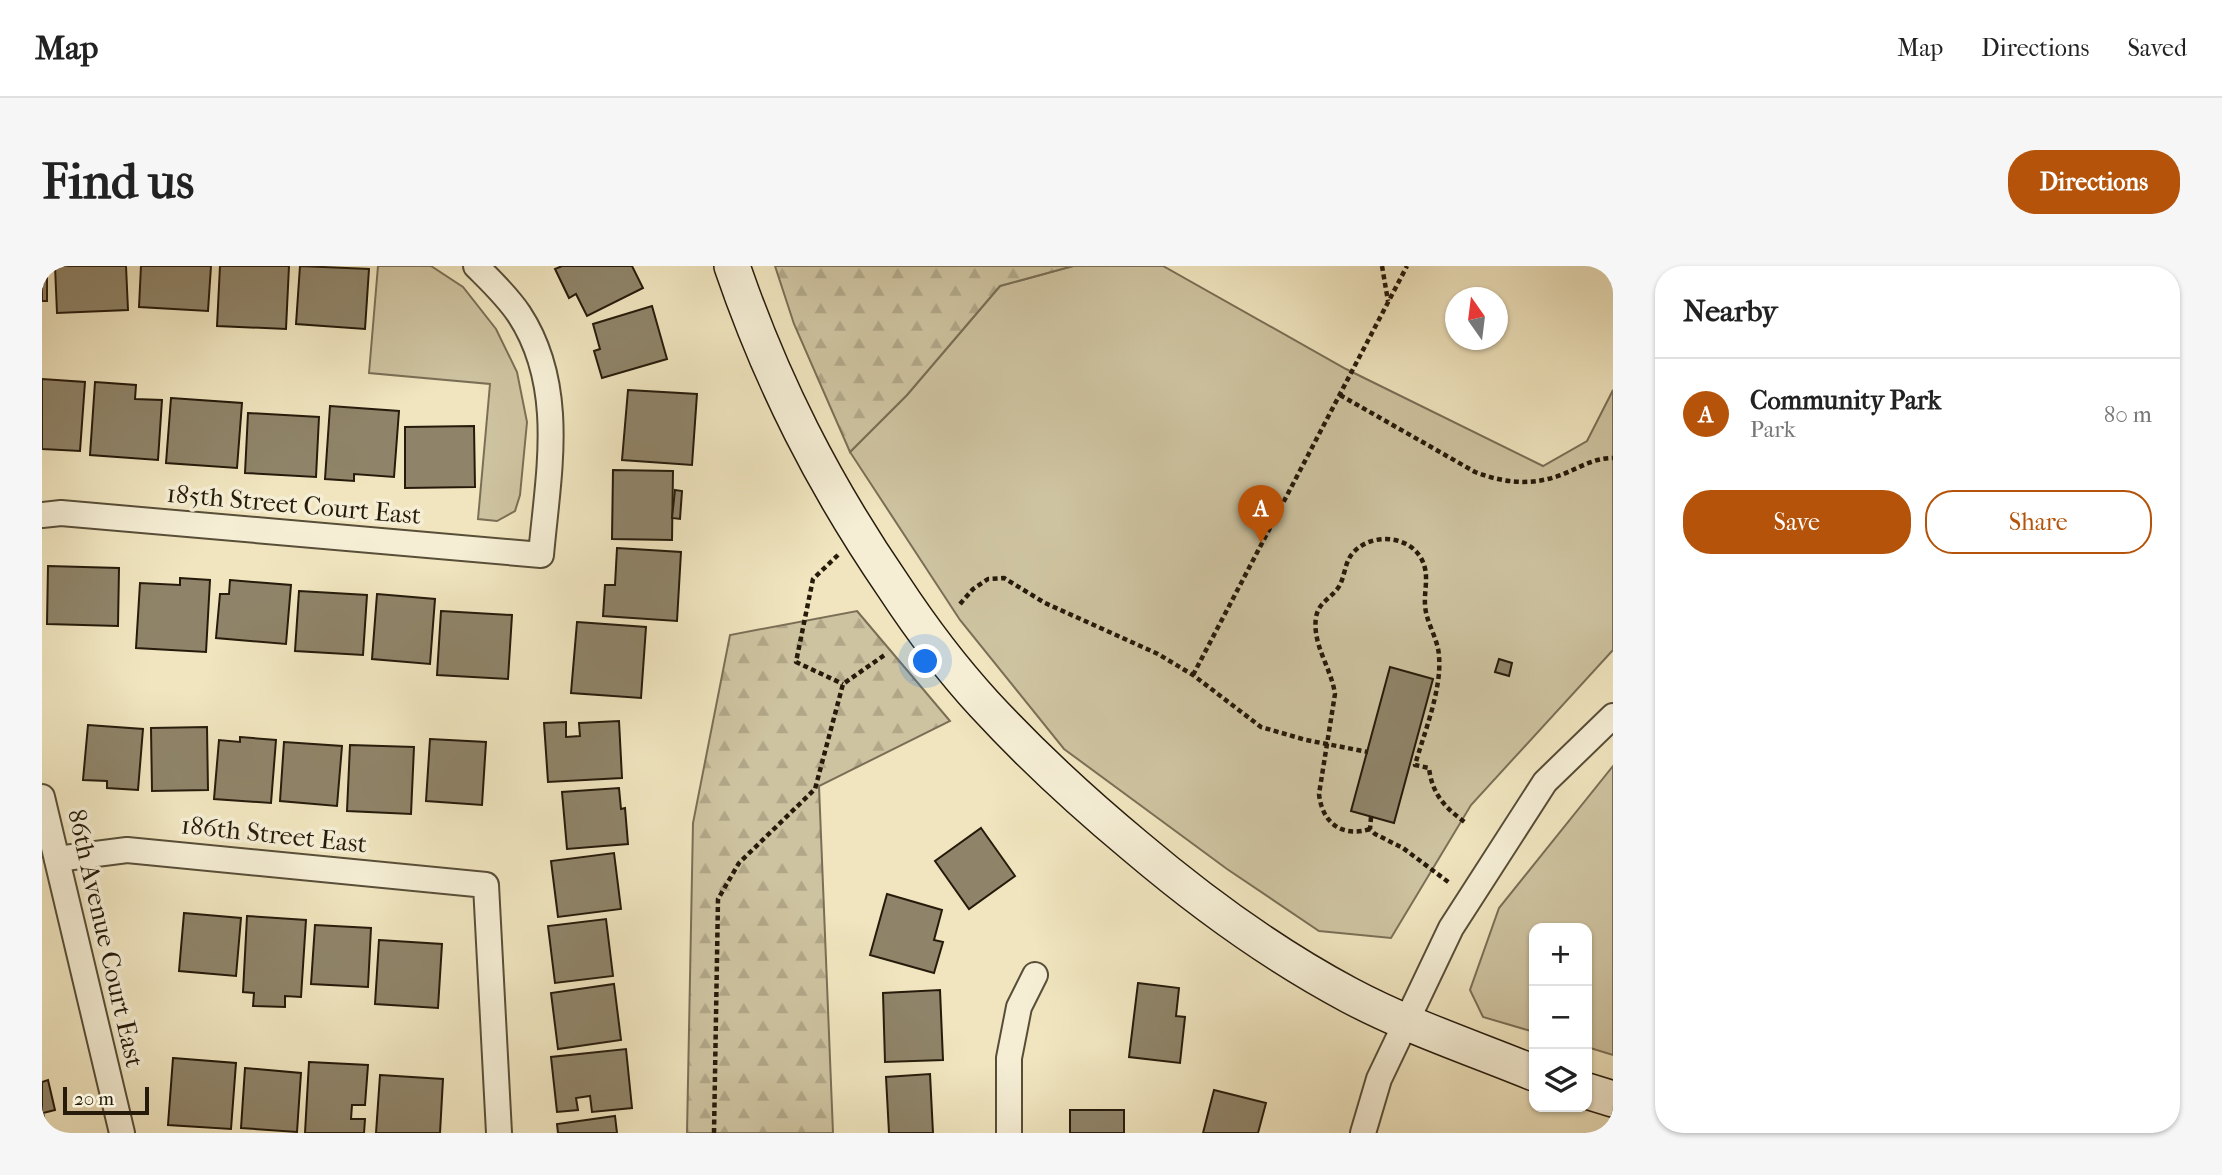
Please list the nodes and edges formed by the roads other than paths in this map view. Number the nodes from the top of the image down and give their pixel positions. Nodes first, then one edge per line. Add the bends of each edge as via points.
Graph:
1 (476, 266) edge
2 (732, 266) edge
3 (42, 515) edge
4 (1613, 716) edge
5 (42, 797) edge
6 (57, 859) junction
7 (1035, 975) dead end
8 (1405, 1020) junction
9 (1529, 1071) edge
10 (1592, 1093) edge
11 (1613, 1099) edge
12 (122, 1133) edge
13 (499, 1133) edge
14 (1009, 1133) edge
15 (1363, 1133) edge

1 - 3 street, 185th Street Court East via 520,315 543,369 552,415 541,555 61,513
2 - 8 street via 756,335 801,432 858,535 923,630 983,703 1079,799 1178,883 1262,943 1349,995
4 - 8 street via 1545,782 1451,928
5 - 6 street, 86th Avenue Court East
6 - 12 street, 86th Avenue Court East
6 - 13 street, 186th Street East via 127,850 486,885
7 - 14 street via 1019,1007 1009,1058
8 - 9 street
8 - 15 street via 1379,1079
10 - 11 street

